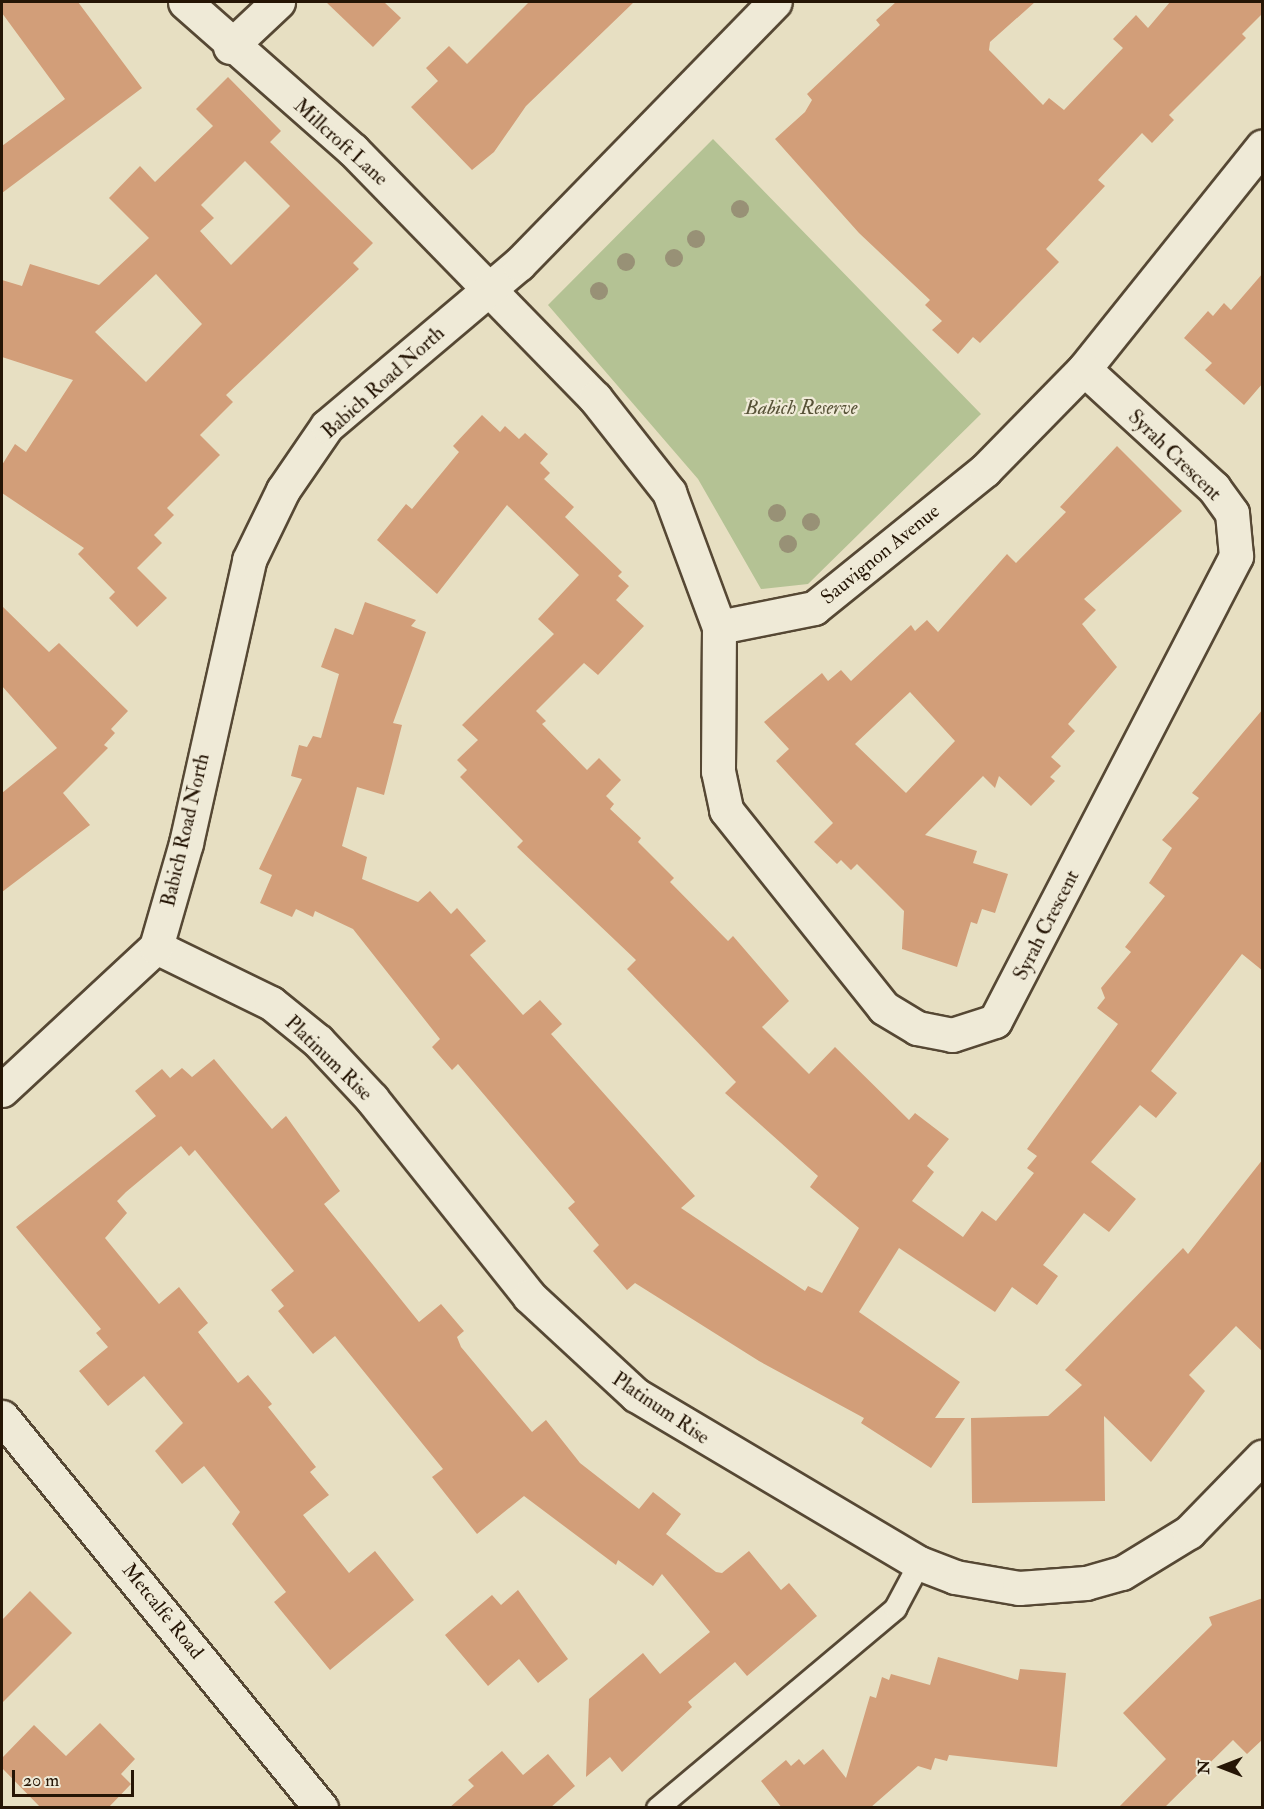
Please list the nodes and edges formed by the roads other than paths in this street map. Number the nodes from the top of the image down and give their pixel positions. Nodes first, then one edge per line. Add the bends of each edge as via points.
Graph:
1 (185, 2) edge
2 (278, 2) edge
3 (775, 2) edge
4 (230, 47) junction
5 (1263, 147) edge
6 (492, 288) junction
7 (1084, 369) junction
8 (719, 627) junction
9 (156, 947) junction
10 (2, 1090) edge
11 (2, 1417) edge
12 (1263, 1457) edge
13 (919, 1563) junction
14 (321, 1808) edge
15 (657, 1808) edge

1 - 4 street, Millcroft Lane
2 - 4 street
3 - 6 street, Babich Road North via 628,158
4 - 6 street, Millcroft Lane via 353,150
5 - 7 street, Sauvignon Avenue
6 - 8 street via 560,357 669,492
6 - 9 street, Babich Road North via 327,426 283,490 249,560 186,843
7 - 8 street, Sauvignon Avenue via 985,470 814,608
7 - 8 street, Syrah Crescent via 1214,488 1232,513 1236,556 995,1021 952,1035 917,1028 884,1008 726,810 718,771
9 - 10 street
9 - 13 street, Platinum Rise via 272,1003 318,1041 372,1099 529,1296 627,1388
11 - 14 street, Metcalfe Road
12 - 13 street, Platinum Rise via 1189,1532 1122,1573 1086,1583 1019,1588 955,1577
13 - 15 lane via 895,1608

